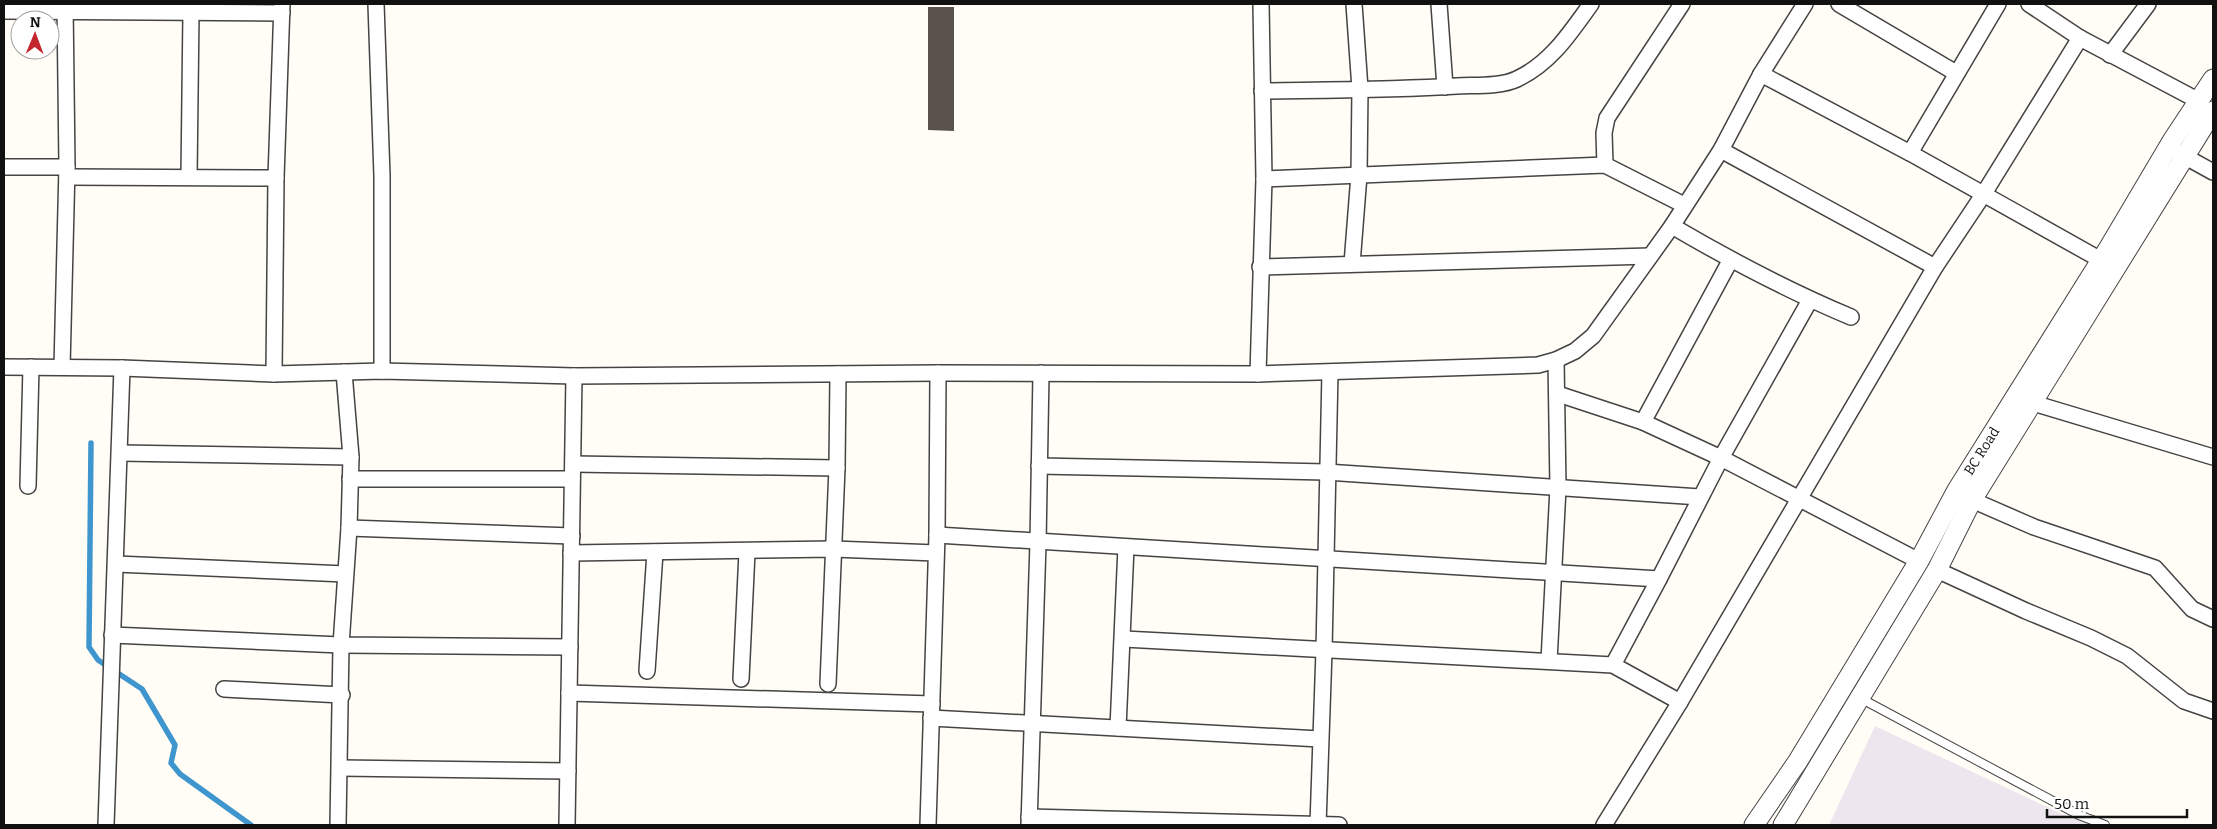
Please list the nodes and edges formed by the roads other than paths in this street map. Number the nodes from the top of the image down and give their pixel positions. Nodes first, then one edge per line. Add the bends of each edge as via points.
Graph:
1 (376, 4) edge
2 (1261, 4) edge
3 (1354, 4) edge
4 (1439, 4) edge
5 (1591, 4) edge
6 (1682, 4) edge
7 (1805, 4) edge
8 (1839, 4) edge
9 (1998, 4) edge
10 (2029, 4) edge
11 (2148, 4) edge
12 (65, 7) edge
13 (282, 8) edge
14 (4, 11) edge
15 (191, 12) junction
16 (2080, 38) junction
17 (2110, 55) junction
18 (1956, 73) junction
19 (1761, 74) junction
20 (2213, 79) edge
21 (1445, 87) junction
22 (1360, 89) junction
23 (1262, 90) junction
24 (2206, 106) edge
25 (2168, 148) junction
26 (1721, 150) junction
27 (1910, 153) junction
28 (2187, 156) junction
29 (1605, 165) junction
30 (4, 167) edge
31 (67, 172) junction
32 (2213, 172) edge
33 (1359, 175) junction
34 (189, 177) junction
35 (276, 178) junction
36 (1264, 179) junction
37 (1983, 195) junction
38 (1684, 205) junction
39 (1672, 226) junction
40 (1650, 256) junction
41 (1730, 260) junction
42 (2101, 260) junction
43 (1352, 264) junction
44 (1260, 266) junction
45 (1935, 267) junction
46 (1810, 300) junction
47 (1851, 317) dead end
48 (1556, 360) junction
49 (4, 367) edge
50 (32, 367) junction
51 (62, 367) junction
52 (122, 368) junction
53 (382, 371) junction
54 (344, 372) junction
55 (1330, 372) junction
56 (938, 373) junction
57 (274, 374) junction
58 (838, 374) junction
59 (1041, 374) junction
60 (1258, 374) junction
61 (574, 376) junction
62 (1558, 394) junction
63 (2033, 403) junction
64 (1643, 422) junction
65 (120, 453) junction
66 (351, 457) junction
67 (2213, 457) edge
68 (1721, 458) junction
69 (572, 464) junction
70 (1039, 466) junction
71 (837, 468) junction
72 (1326, 472) junction
73 (350, 479) junction
74 (572, 480) junction
75 (28, 486) dead end
76 (1558, 488) junction
77 (1700, 497) junction
78 (1799, 498) junction
79 (1972, 500) junction
80 (349, 528) junction
81 (937, 535) junction
82 (572, 536) junction
83 (1038, 543) junction
84 (1126, 547) junction
85 (834, 549) junction
86 (655, 552) junction
87 (748, 552) junction
88 (571, 553) junction
89 (936, 553) junction
90 (1326, 558) junction
91 (1920, 561) junction
92 (116, 564) junction
93 (1937, 570) junction
94 (1553, 573) junction
95 (345, 574) junction
96 (1659, 580) junction
97 (2213, 619) edge
98 (112, 635) junction
99 (1124, 640) junction
100 (341, 645) junction
101 (570, 647) junction
102 (1324, 651) junction
103 (1549, 661) junction
104 (1613, 665) junction
105 (647, 671) dead end
106 (740, 679) dead end
107 (828, 684) dead end
108 (224, 689) dead end
109 (569, 693) junction
110 (342, 695) junction
111 (1860, 698) junction
112 (1680, 702) junction
113 (932, 711) junction
114 (2213, 712) edge
115 (1033, 723) junction
116 (1118, 728) junction
117 (1320, 739) junction
118 (340, 768) junction
119 (568, 771) junction
120 (1029, 821) edge
121 (106, 825) edge
122 (338, 825) edge
123 (567, 825) edge
124 (928, 825) edge
125 (1318, 825) edge
126 (1339, 825) edge
127 (1604, 825) edge
128 (1754, 825) edge
129 (1782, 825) edge
130 (2105, 825) edge

1 - 53 street via 382,176
2 - 23 street
3 - 22 street
4 - 21 street
5 - 21 street via 1560,47 1516,80
6 - 29 street via 1608,118 1604,133
7 - 19 street
8 - 18 street
9 - 18 street
10 - 16 street
11 - 17 street
12 - 14 street
12 - 15 street
12 - 31 street
13 - 15 street
13 - 35 street
15 - 34 street
16 - 17 street
16 - 37 street
17 - 24 street
18 - 27 street
19 - 26 street
19 - 27 street
20 - 24 street, BC Road
21 - 22 street
22 - 23 street
22 - 33 street
23 - 36 street
24 - 25 street, BC Road
24 - 28 street
25 - 28 street
25 - 42 street, BC Road
26 - 38 street
26 - 45 street
27 - 37 street
28 - 32 street
28 - 63 street
29 - 33 street
29 - 38 street
30 - 31 street
31 - 34 street
31 - 51 street
33 - 36 street
33 - 43 street
34 - 35 street
35 - 57 street
36 - 44 street
37 - 42 street
37 - 45 street
38 - 39 street
39 - 40 street
39 - 41 street
40 - 43 street
40 - 48 street via 1593,336 1575,351
41 - 46 street
41 - 64 street
42 - 91 street, BC Road via 1957,490
43 - 44 street
44 - 60 street
45 - 78 street
46 - 47 street
46 - 68 street
48 - 55 street via 1538,365
48 - 62 street
49 - 50 street
50 - 51 street
50 - 75 street
51 - 52 street
52 - 57 street
52 - 65 street
53 - 54 street
53 - 61 street
54 - 57 street
54 - 66 street
55 - 60 street
55 - 72 street
56 - 58 street
56 - 59 street
56 - 81 street
58 - 61 street
58 - 71 street
59 - 60 street
59 - 70 street
61 - 69 street
62 - 64 street
62 - 76 street
63 - 67 street
63 - 79 street
64 - 68 street
65 - 66 street
65 - 92 street
66 - 73 street
68 - 77 street
68 - 78 street
69 - 71 street
69 - 74 street
70 - 72 street
70 - 83 street
71 - 85 street
72 - 76 street
72 - 90 street
73 - 74 street
73 - 80 street
74 - 82 street
76 - 77 street
76 - 94 street
77 - 96 street
78 - 91 street
78 - 112 street
79 - 93 street
79 - 97 street via 2034,527 2155,568 2192,609
80 - 82 street
80 - 95 street
81 - 83 street
81 - 89 street
82 - 88 street
83 - 84 street
83 - 115 street
84 - 90 street
84 - 99 street
85 - 87 street
85 - 89 street
85 - 107 street
86 - 87 street
86 - 88 street
86 - 105 street
87 - 106 street
88 - 101 street
89 - 113 street
90 - 94 street
90 - 102 street
91 - 93 street
91 - 128 street, BC Road via 1798,761
92 - 95 street
92 - 98 street
93 - 111 street
93 - 114 street via 2127,656 2184,701
94 - 96 street
94 - 103 street
95 - 100 street
96 - 104 street
98 - 100 street
98 - 121 street
99 - 102 street
99 - 116 street
100 - 101 street
100 - 110 street
101 - 109 street
102 - 103 street
102 - 117 street
103 - 104 street
104 - 112 street
108 - 110 street
109 - 113 street
109 - 119 street
110 - 118 street
111 - 129 street
111 - 130 lane via 2079,815
112 - 127 street
113 - 115 street
113 - 124 street
115 - 116 street
115 - 120 street
116 - 117 street
117 - 125 street
118 - 119 street
118 - 122 street
119 - 123 street
120 - 125 street
125 - 126 street

